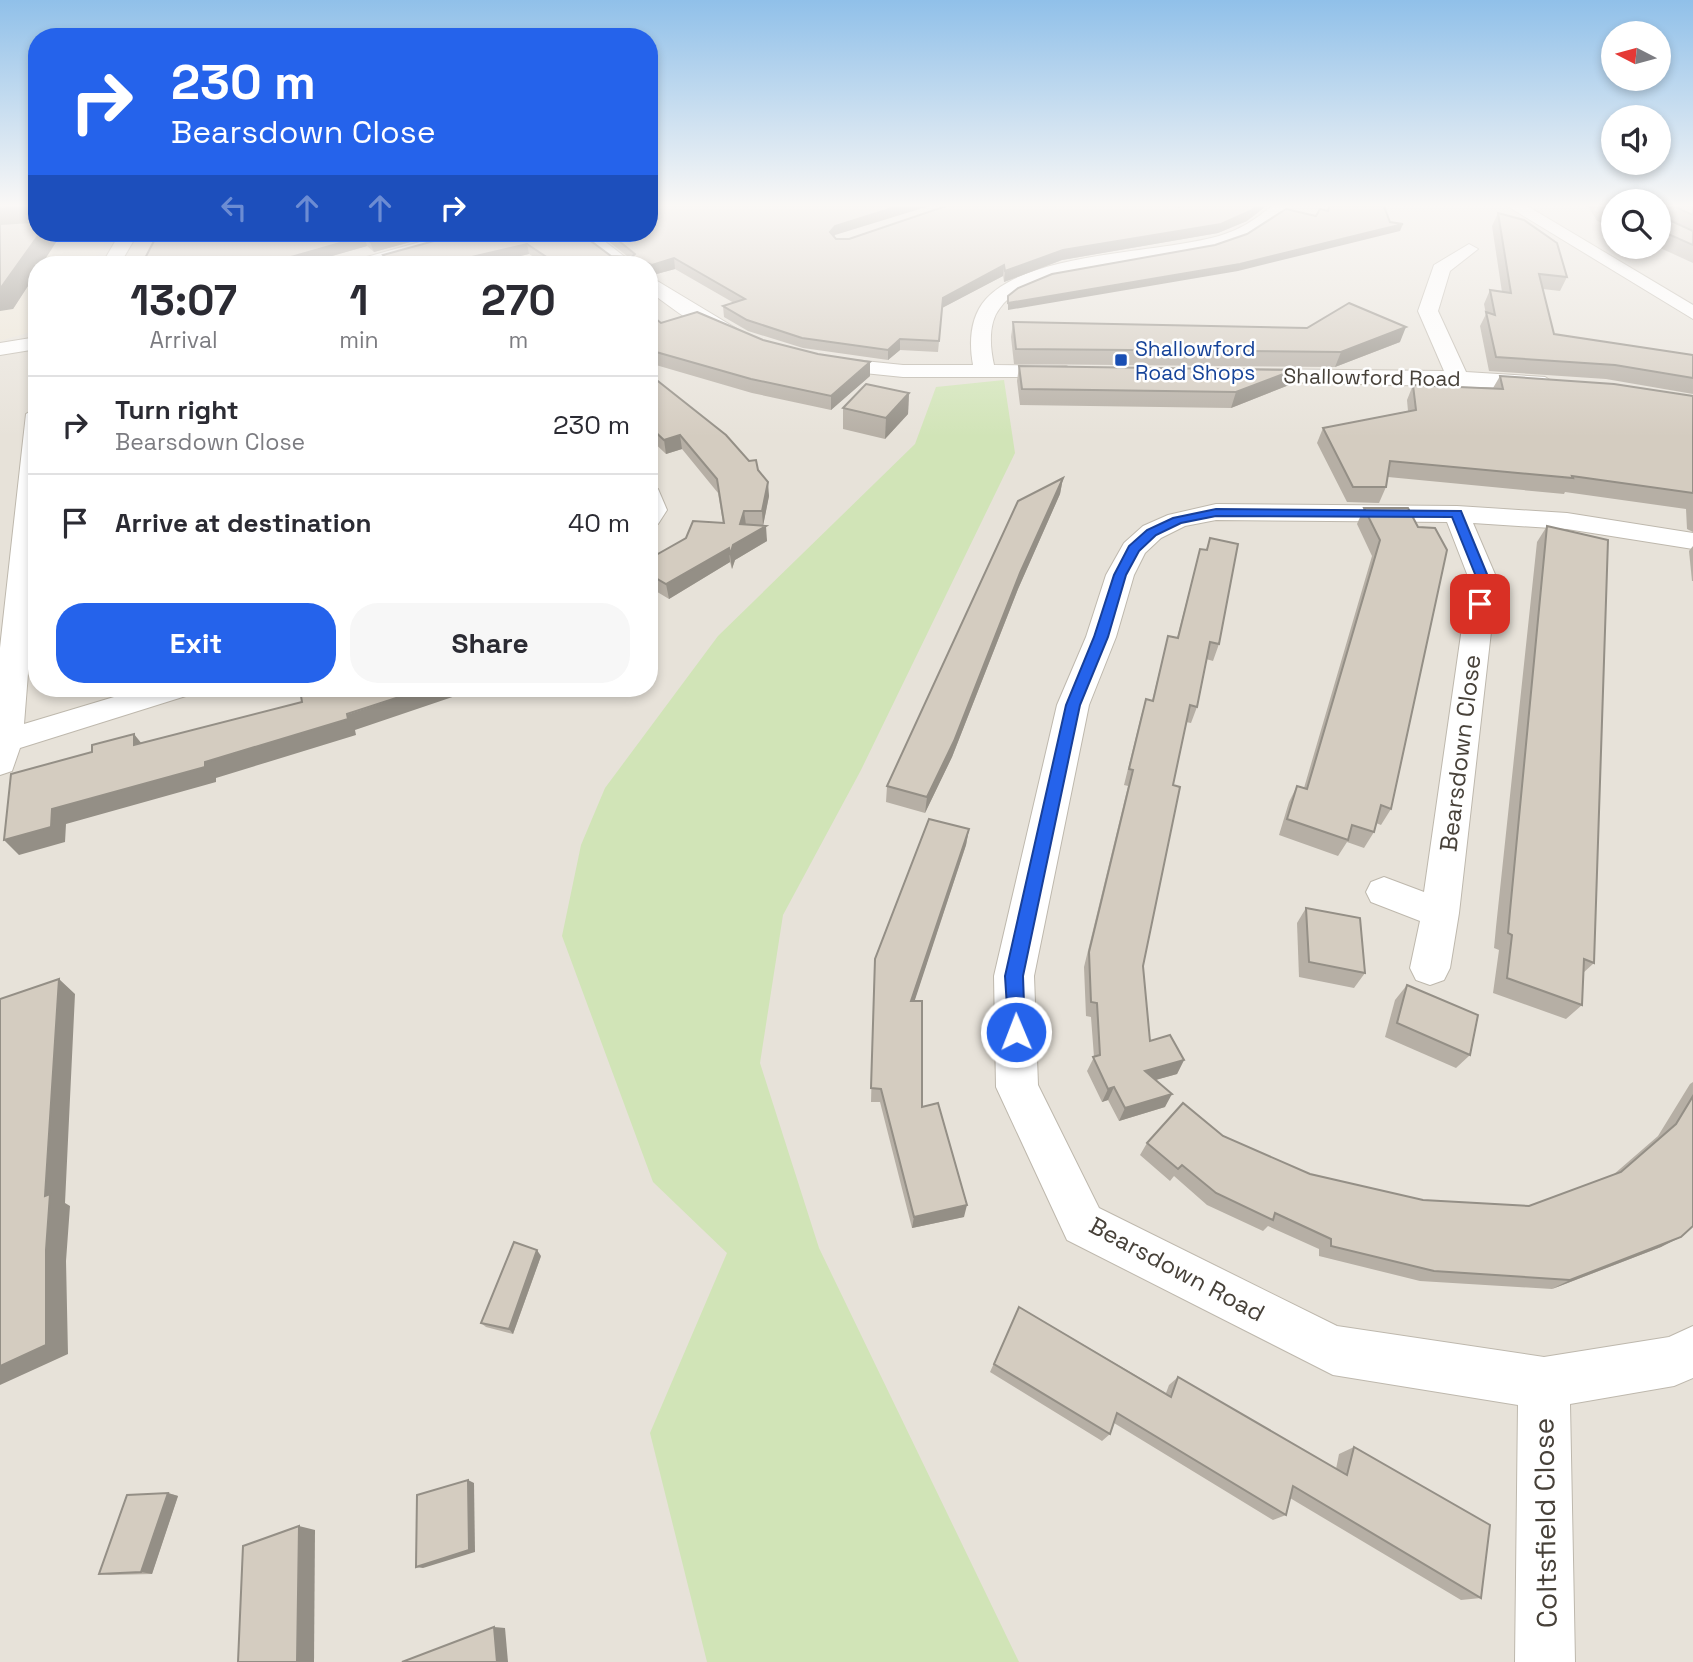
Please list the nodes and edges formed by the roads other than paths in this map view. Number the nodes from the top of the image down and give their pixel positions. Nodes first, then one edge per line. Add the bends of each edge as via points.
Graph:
1 (1029, 282) edge
2 (1437, 282) edge
3 (1641, 282) edge
4 (658, 289) edge
5 (687, 310) junction
6 (1693, 313) edge
7 (662, 317) dead end
8 (749, 342) edge
9 (28, 344) edge
10 (0, 349) edge
11 (806, 360) edge
12 (985, 371) junction
13 (1083, 373) edge
14 (1222, 374) edge
15 (1458, 378) junction
16 (1566, 386) edge
17 (28, 450) edge
18 (1457, 514) junction
19 (1693, 541) edge
20 (153, 697) edge
21 (3, 752) edge
22 (1384, 892) dead end
23 (1440, 913) junction
24 (1430, 968) dead end
25 (1693, 1351) edge
26 (1544, 1383) junction
27 (1545, 1662) edge

1 - 12 street via 992,303 981,331
2 - 15 street via 1428,311
3 - 6 street
4 - 5 street
5 - 7 street
5 - 8 street
9 - 10 street
11 - 12 street via 891,370
12 - 13 street
14 - 15 street, Shallowford Road
15 - 16 street, Shallowford Road
17 - 21 street via 19,487
18 - 19 street, Bearsdown Road via 1567,521
18 - 23 street, Bearsdown Close via 1483,579
18 - 26 street, Bearsdown Road via 1216,512 1177,520 1152,532 1133,549 1073,705 1014,976 1017,1087 1083,1224 1333,1350
20 - 21 street
22 - 23 street
23 - 24 street, Bearsdown Close
25 - 26 street, Bearsdown Road via 1674,1361
26 - 27 street, Coltsfield Close

